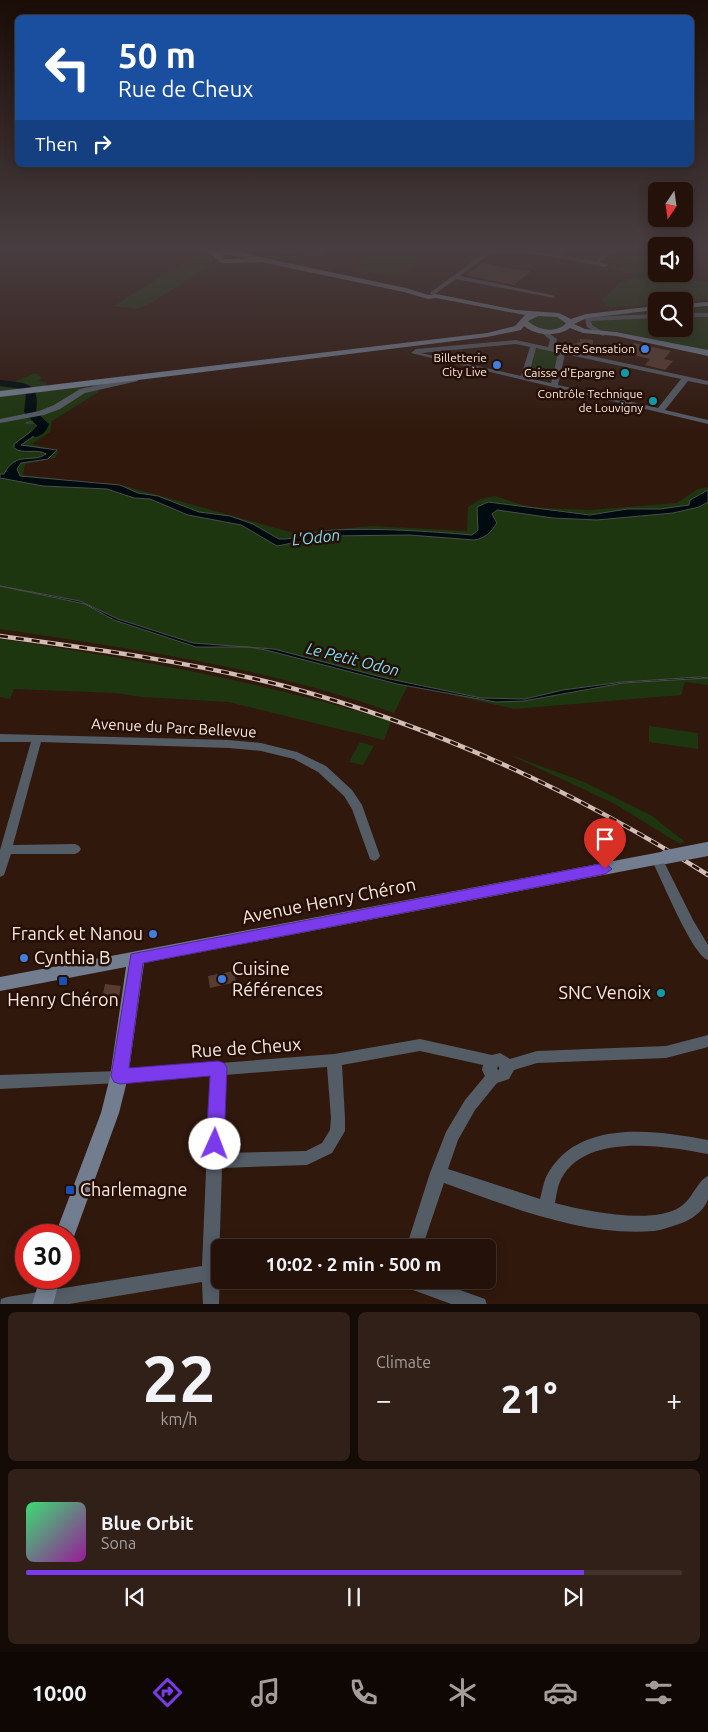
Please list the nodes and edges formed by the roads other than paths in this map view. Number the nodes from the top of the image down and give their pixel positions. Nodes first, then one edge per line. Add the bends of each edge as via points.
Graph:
1 (492, 308) edge
2 (495, 308) edge
3 (642, 309) junction
4 (648, 309) edge
5 (537, 314) junction
6 (559, 315) junction
7 (693, 315) edge
8 (708, 315) edge
9 (648, 316) edge
10 (525, 321) junction
11 (570, 324) junction
12 (541, 330) junction
13 (556, 333) junction
14 (603, 334) junction
15 (437, 342) junction
16 (534, 345) junction
17 (550, 349) junction
18 (562, 351) junction
19 (708, 353) edge
20 (686, 378) junction
21 (135, 379) junction
22 (524, 379) junction
23 (708, 382) edge
24 (554, 386) junction
25 (0, 394) edge
26 (660, 411) junction
27 (0, 421) edge
28 (708, 422) edge
29 (0, 738) edge
30 (37, 738) junction
31 (75, 849) dead end
32 (708, 849) edge
33 (6, 850) junction
34 (374, 856) dead end
35 (662, 858) junction
36 (0, 872) edge
37 (708, 955) edge
38 (136, 958) junction
39 (0, 984) edge
40 (708, 1041) edge
41 (334, 1060) junction
42 (498, 1067) junction
43 (218, 1068) junction
44 (120, 1076) junction
45 (0, 1082) edge
46 (708, 1147) edge
47 (214, 1161) junction
48 (438, 1173) junction
49 (708, 1184) edge
50 (546, 1208) junction
51 (68, 1224) edge
52 (215, 1239) edge
53 (417, 1239) edge
54 (211, 1273) edge
55 (46, 1289) edge
56 (213, 1289) edge
57 (435, 1289) edge
58 (42, 1302) edge
59 (8, 1304) edge
60 (211, 1304) edge
61 (479, 1304) edge

1 - 10 main road
2 - 5 main road
3 - 4 main road
3 - 6 main road
3 - 11 main road via 586,316
5 - 6 main road
5 - 10 main road
6 - 11 main road
7 - 8 street
9 - 14 street via 588,320 589,326
10 - 12 main road
10 - 15 main road via 518,328 497,334
11 - 13 main road
11 - 14 main road via 583,331
12 - 13 main road
12 - 15 main road
13 - 14 main road
13 - 17 street
14 - 19 main road
15 - 21 main road
16 - 17 street
16 - 22 street
16 - 22 street via 516,342 414,353
17 - 18 street
18 - 20 street
18 - 24 street
20 - 23 street
20 - 26 street
21 - 25 main road
21 - 27 street via 82,391 57,407 36,415
22 - 24 street
24 - 26 street
26 - 28 street
29 - 30 street, Avenue du Parc Bellevue
30 - 33 street
30 - 34 street, Avenue du Parc Bellevue via 229,744 261,747 297,756 322,769 348,793 358,808
31 - 33 street
32 - 35 main road, Avenue Henry Chéron, bridge
33 - 36 street
35 - 37 street via 689,927
35 - 38 main road, Avenue Henry Chéron
38 - 39 main road, Avenue Henry Chéron
38 - 44 main road
40 - 42 street via 666,1052 537,1057
41 - 42 street, Rue de Cheux via 420,1045
41 - 43 street, Rue de Cheux
41 - 47 street via 337,1131 327,1148 307,1158
42 - 48 street via 460,1119
43 - 44 street, Rue de Cheux
43 - 47 street
44 - 45 street, Rue de Cheux
44 - 51 main road via 106,1127
46 - 50 street via 650,1138 603,1143 582,1149 565,1159 556,1170
47 - 52 street
48 - 50 street via 516,1201
48 - 53 street
49 - 50 street via 703,1195 682,1215 648,1224 619,1223
54 - 58 street
55 - 58 main road
56 - 60 street
57 - 61 street
58 - 59 street

